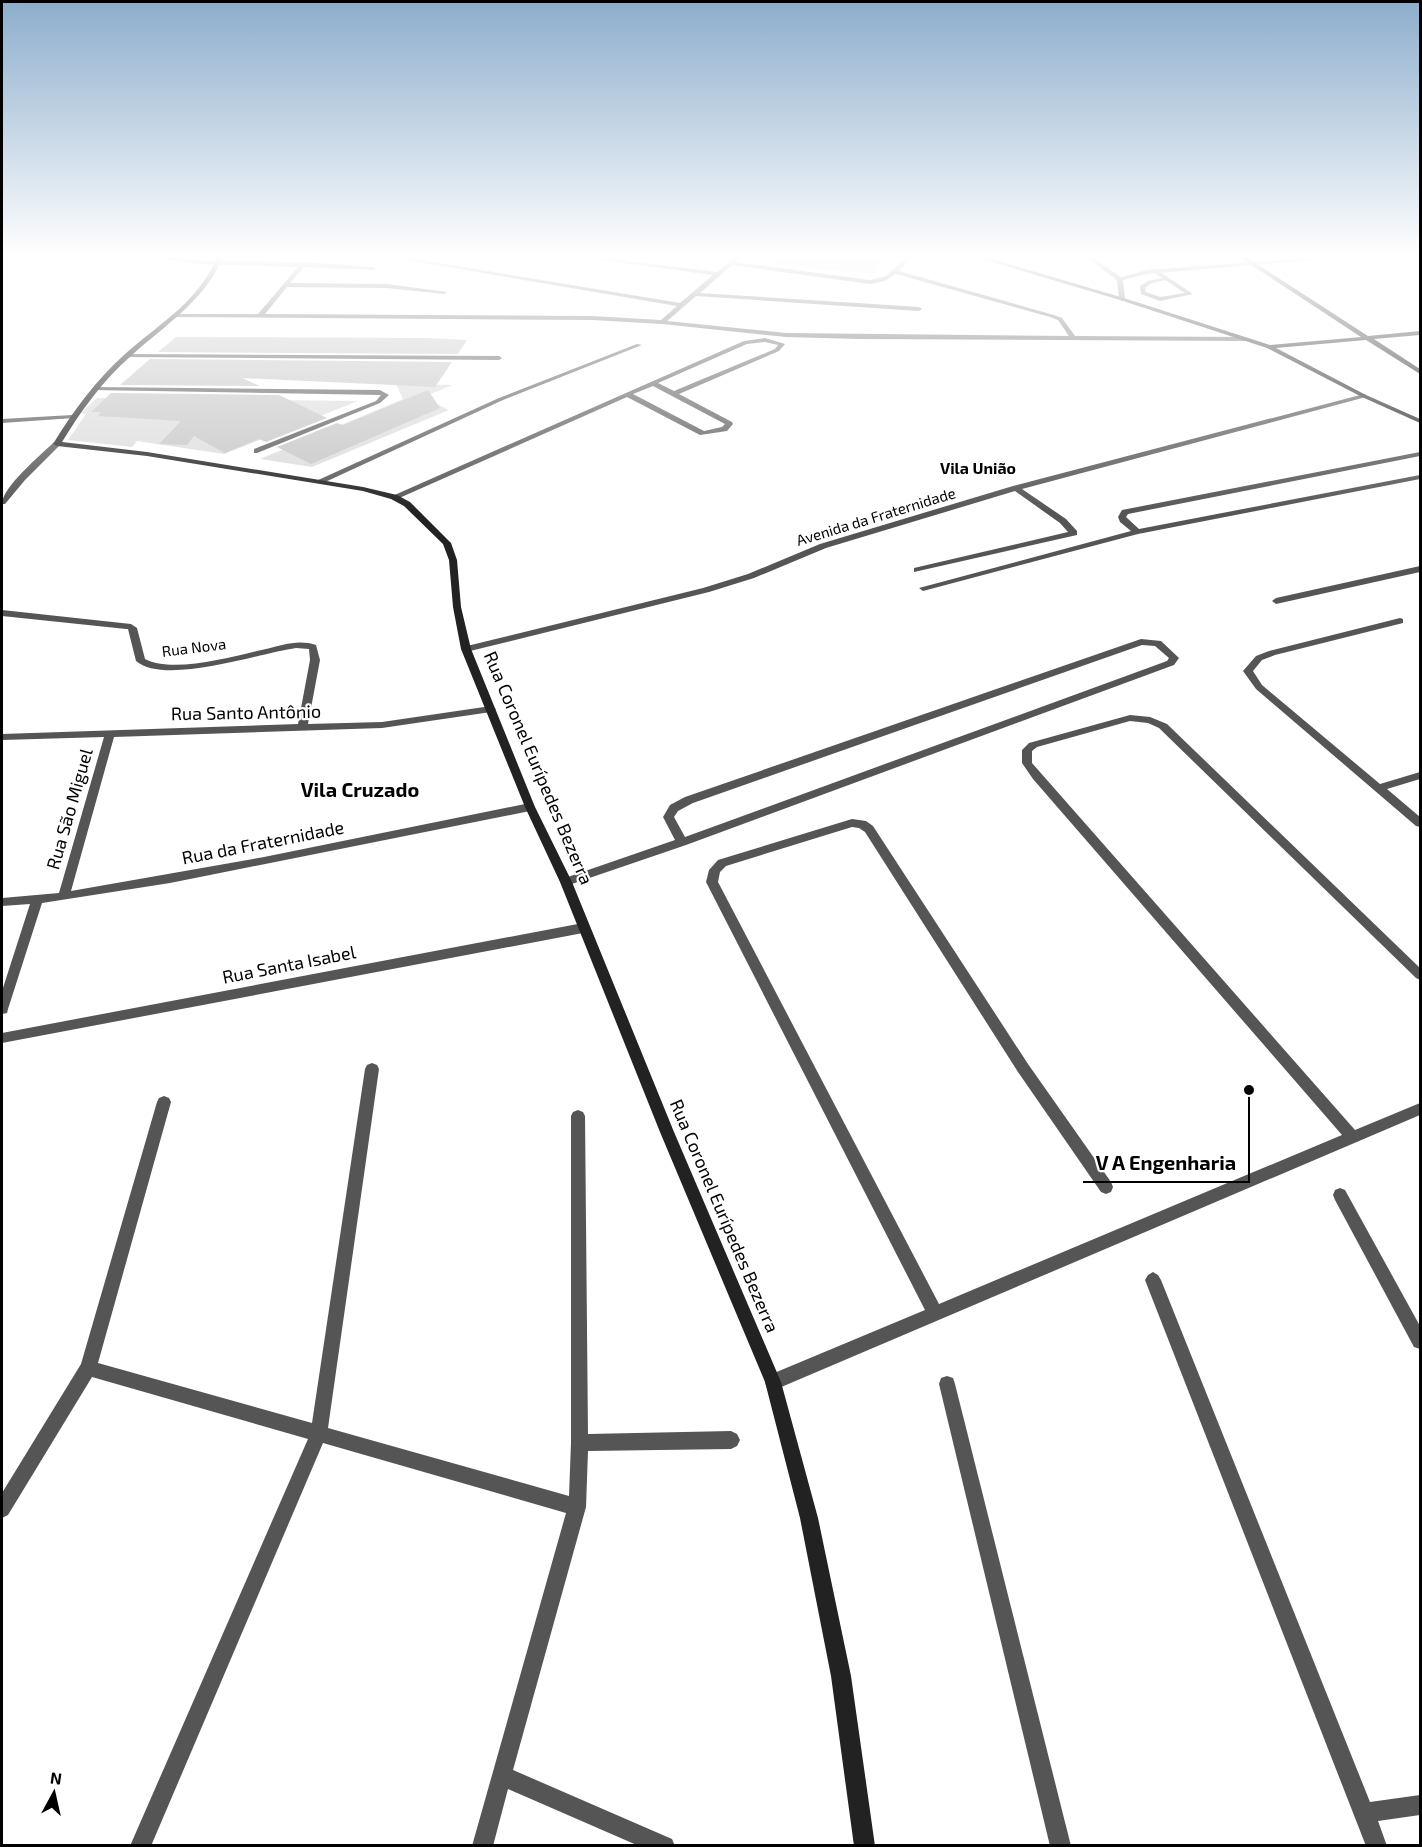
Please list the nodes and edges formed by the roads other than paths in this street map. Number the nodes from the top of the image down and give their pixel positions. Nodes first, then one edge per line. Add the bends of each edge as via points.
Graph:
1 (145, 341) edge
2 (752, 341) edge
3 (776, 341) edge
4 (1252, 341) edge
5 (1326, 341) edge
6 (1374, 341) edge
7 (639, 345) dead end
8 (1269, 347) junction
9 (127, 356) junction
10 (500, 358) dead end
11 (1420, 372) edge
12 (653, 383) junction
13 (95, 389) junction
14 (627, 394) junction
15 (673, 394) junction
16 (1364, 396) junction
17 (72, 417) junction
18 (2, 421) edge
19 (1420, 421) edge
20 (57, 444) junction
21 (257, 451) dead end
22 (1420, 454) edge
23 (1420, 477) edge
24 (320, 481) junction
25 (1017, 488) junction
26 (394, 497) junction
27 (2, 502) edge
28 (1137, 532) junction
29 (1420, 569) edge
30 (917, 570) dead end
31 (923, 588) dead end
32 (1276, 601) dead end
33 (2, 613) edge
34 (1400, 621) dead end
35 (466, 649) junction
36 (491, 709) junction
37 (302, 728) junction
38 (110, 733) junction
39 (2, 737) edge
40 (1420, 775) edge
41 (1379, 789) junction
42 (530, 807) junction
43 (1420, 823) edge
44 (682, 842) junction
45 (566, 882) junction
46 (64, 895) junction
47 (37, 900) junction
48 (2, 902) edge
49 (583, 928) junction
50 (1420, 975) edge
51 (2, 1009) edge
52 (2, 1038) edge
53 (372, 1069) dead end
54 (164, 1102) dead end
55 (1420, 1109) edge
56 (578, 1116) dead end
57 (1353, 1138) junction
58 (1106, 1187) dead end
59 (1340, 1195) dead end
60 (1153, 1280) dead end
61 (936, 1314) junction
62 (1420, 1341) edge
63 (88, 1368) junction
64 (773, 1382) junction
65 (947, 1384) dead end
66 (320, 1433) junction
67 (731, 1440) dead end
68 (580, 1443) junction
69 (577, 1507) junction
70 (2, 1509) edge
71 (503, 1776) junction
72 (1420, 1805) edge
73 (1364, 1813) junction
74 (140, 1845) edge
75 (482, 1845) edge
76 (665, 1845) edge
77 (865, 1845) edge
78 (1061, 1845) edge
79 (1377, 1845) edge

1 - 9 street
2 - 12 street
3 - 15 street via 782,344 777,350
4 - 8 street
5 - 8 street
6 - 11 street
7 - 24 street via 501,399
8 - 16 street
9 - 10 street
9 - 13 street
12 - 14 street
12 - 15 street
13 - 17 street
13 - 21 street via 386,395 378,402
14 - 15 street via 703,433 724,429 729,424
14 - 26 street
16 - 19 street
16 - 25 street, Avenida da Fraternidade
17 - 18 street
17 - 20 street
20 - 24 street, Rua Coronel Eurípedes Bezerra
20 - 27 street
22 - 28 street via 1125,512 1123,520
23 - 28 street
24 - 26 street, Rua Coronel Eurípedes Bezerra
25 - 30 street via 1074,532
25 - 35 street, Avenida da Fraternidade via 823,546 706,590
26 - 35 street, Rua Coronel Eurípedes Bezerra via 414,508 447,543
28 - 31 street
29 - 32 street
33 - 37 street, Rua Nova via 128,626 132,628 141,661 153,667 219,661 308,645 313,647 315,660
34 - 41 street via 1272,652 1259,658 1248,671 1259,687
35 - 36 street, Rua Coronel Eurípedes Bezerra
36 - 37 street, Rua Santo Antônio via 382,725
36 - 42 street, Rua Coronel Eurípedes Bezerra
37 - 38 street, Rua Santo Antônio
38 - 39 street, Rua Santo Antônio
38 - 46 street, Rua São Miguel
40 - 41 street
41 - 43 street
42 - 45 street, Rua Coronel Eurípedes Bezerra
42 - 46 street, Rua da Fraternidade via 241,866
44 - 44 street via 1171,663 1174,658 1158,644 1141,642 689,800 674,807 668,817
44 - 45 street
45 - 49 street, Rua Coronel Eurípedes Bezerra
46 - 47 street, Rua da Fraternidade
47 - 48 street, Rua da Fraternidade
47 - 51 street
49 - 52 street, Rua Santa Isabel
49 - 64 street, Rua Coronel Eurípedes Bezerra
50 - 57 street via 1163,726 1130,718 1027,750 1027,763 1037,777
53 - 66 street
54 - 63 street
55 - 57 street
56 - 68 street
57 - 61 street
58 - 61 street via 1023,1068 869,829 852,823 722,863 712,882
59 - 62 street
60 - 73 street
61 - 64 street
63 - 66 street
63 - 70 street
64 - 77 street, Rua Coronel Eurípedes Bezerra via 809,1518 841,1676
65 - 78 street
66 - 69 street
66 - 74 street
67 - 68 street
68 - 69 street
69 - 71 street
71 - 75 street
71 - 76 street
72 - 73 street
73 - 79 street

